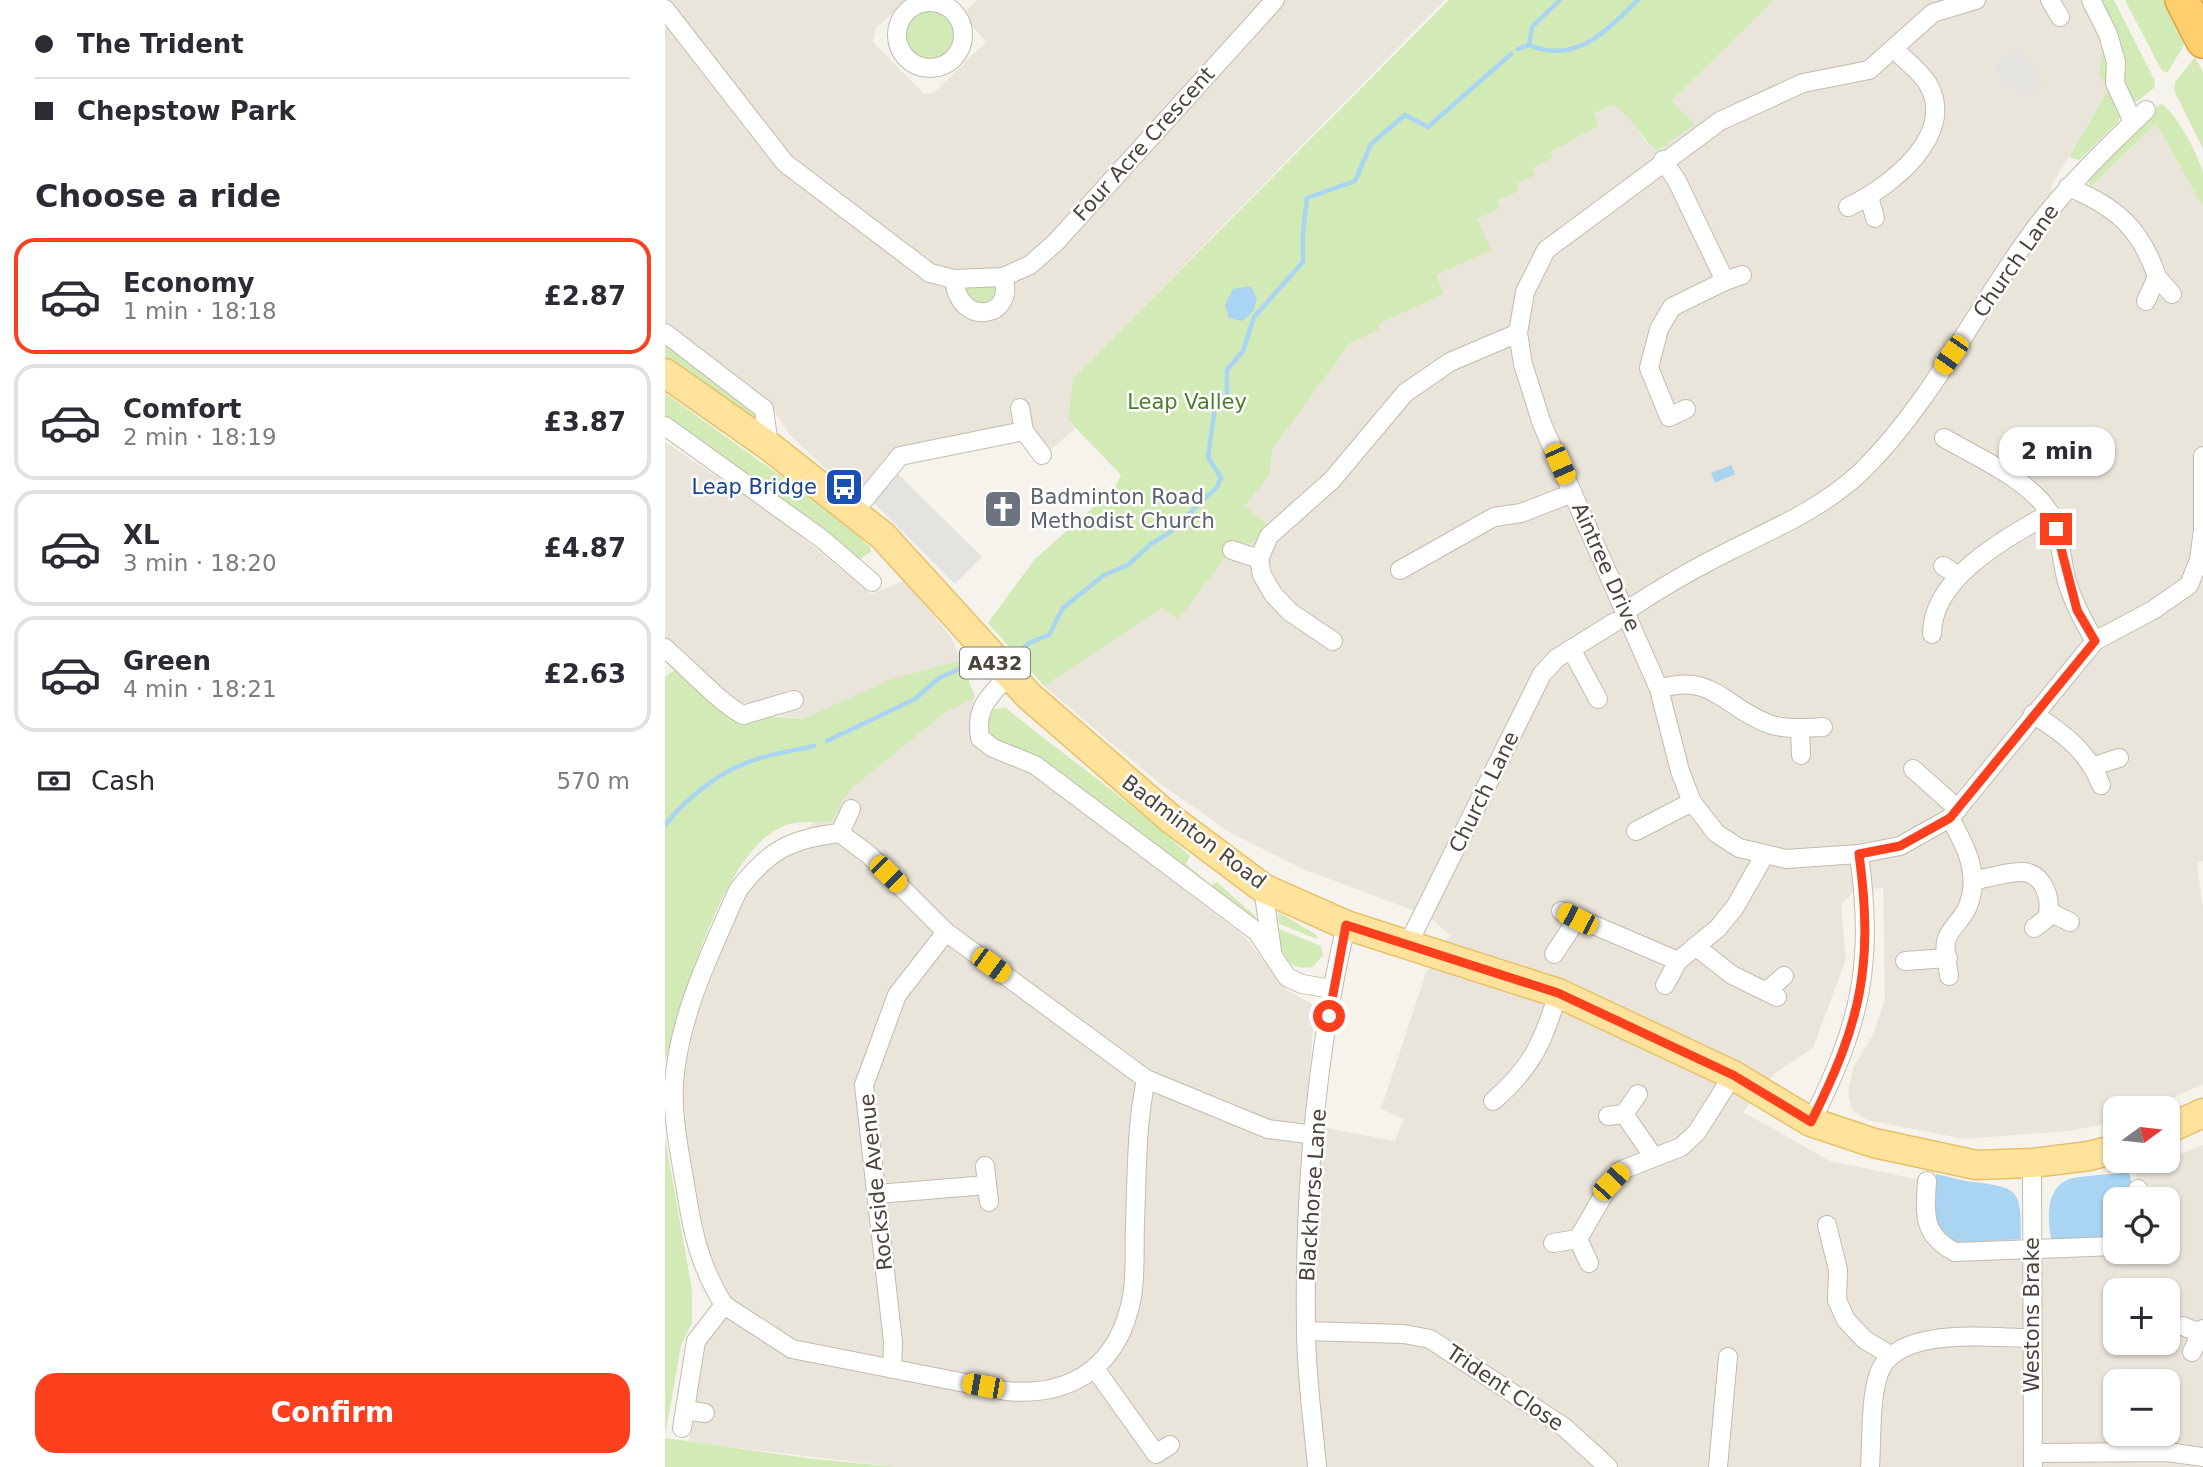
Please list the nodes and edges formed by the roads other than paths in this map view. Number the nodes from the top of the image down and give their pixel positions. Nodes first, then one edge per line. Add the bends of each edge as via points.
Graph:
1 (1275, 0) edge
2 (1976, 0) edge
3 (2050, 0) edge
4 (2091, 0) edge
5 (2182, 0) edge
6 (1929, 7) edge
7 (665, 9) edge
8 (2060, 17) dead end
9 (2203, 41) edge
10 (1893, 49) junction
11 (1663, 160) junction
12 (2067, 187) junction
13 (1869, 197) junction
14 (1848, 207) dead end
15 (1875, 218) dead end
16 (1003, 277) junction
17 (2157, 277) junction
18 (954, 279) junction
19 (2172, 294) dead end
20 (2146, 301) dead end
21 (665, 333) edge
22 (1518, 333) junction
23 (665, 373) edge
24 (1020, 408) dead end
25 (1686, 409) dead end
26 (665, 426) edge
27 (1024, 432) junction
28 (1944, 438) dead end
29 (769, 446) junction
30 (1042, 455) dead end
31 (2203, 456) edge
32 (1573, 493) junction
33 (854, 512) junction
34 (2050, 513) junction
35 (1232, 550) dead end
36 (1259, 559) junction
37 (1943, 566) dead end
38 (1400, 570) dead end
39 (1959, 576) junction
40 (871, 582) dead end
41 (2196, 590) edge
42 (1621, 616) junction
43 (1932, 634) dead end
44 (1332, 641) dead end
45 (2095, 641) junction
46 (665, 648) edge
47 (1571, 649) junction
48 (1009, 675) junction
49 (1659, 689) junction
50 (1598, 699) dead end
51 (794, 700) dead end
52 (2033, 714) junction
53 (1823, 727) dead end
54 (1800, 728) junction
55 (1801, 755) dead end
56 (2119, 758) dead end
57 (2094, 766) junction
58 (1913, 769) dead end
59 (2101, 785) dead end
60 (1692, 802) junction
61 (851, 809) dead end
62 (1954, 813) junction
63 (1639, 822) dead end
64 (840, 833) junction
65 (1859, 854) junction
66 (1764, 856) junction
67 (1973, 881) junction
68 (1263, 888) junction
69 (2049, 912) junction
70 (2070, 922) dead end
71 (1346, 925) junction
72 (2034, 928) dead end
73 (946, 932) junction
74 (1408, 944) junction
75 (1695, 946) junction
76 (1554, 954) dead end
77 (1273, 955) junction
78 (1678, 961) junction
79 (1905, 961) dead end
80 (1784, 976) dead end
81 (1665, 985) dead end
82 (1332, 989) junction
83 (1558, 993) junction
84 (1733, 1075) junction
85 (1146, 1079) junction
86 (1508, 1089) junction
87 (1638, 1094) dead end
88 (1493, 1101) dead end
89 (1510, 1109) dead end
90 (2203, 1113) edge
91 (1811, 1122) junction
92 (2181, 1123) edge
93 (1315, 1135) junction
94 (2103, 1152) edge
95 (1653, 1156) junction
96 (2032, 1163) junction
97 (985, 1166) dead end
98 (1927, 1181) dead end
99 (877, 1194) junction
100 (1828, 1225) dead end
101 (1578, 1239) junction
102 (1553, 1243) dead end
103 (2103, 1246) edge
104 (2031, 1249) junction
105 (1589, 1263) dead end
106 (725, 1305) junction
107 (2183, 1326) dead end
108 (1306, 1331) junction
109 (2202, 1332) edge
110 (2030, 1338) junction
111 (2192, 1352) dead end
112 (1890, 1355) junction
113 (1728, 1357) dead end
114 (892, 1369) junction
115 (1096, 1370) junction
116 (685, 1410) junction
117 (705, 1413) dead end
118 (682, 1428) dead end
119 (1157, 1454) dead end
120 (2033, 1460) edge
121 (2190, 1460) edge
122 (1317, 1467) edge
123 (1608, 1467) edge
124 (1718, 1467) edge
125 (1870, 1467) edge

1 - 16 street, Four Acre Crescent via 1056,242 1030,265
2 - 6 street, Aintree Drive
3 - 8 street
4 - 12 street, Church Lane via 2108,34 2116,62 2115,83 2139,116
5 - 9 highway
6 - 10 street, Aintree Drive
7 - 18 street, Four Acre Crescent via 785,163 930,273
10 - 11 street, Aintree Drive via 1869,70 1803,83 1768,97 1720,121
10 - 13 street via 1927,83 1935,101 1934,126 1921,151
11 - 22 street, Aintree Drive via 1546,250 1525,292
11 - 25 street via 1733,278 1672,307 1655,341 1649,368 1669,417
12 - 17 street via 2096,198 2128,222 2148,252
12 - 42 street, Church Lane via 1908,416 1861,471 1801,517 1672,580
13 - 14 street
13 - 15 street
16 - 18 street, Four Acre Crescent
16 - 18 street via 1004,301 983,313 968,310 958,299
17 - 19 street
17 - 20 street
21 - 29 street via 764,409
22 - 32 street, Aintree Drive via 1542,424
22 - 36 street via 1450,362 1405,393 1332,480 1269,536
23 - 29 main road, Badminton Road / A432
24 - 27 street
26 - 40 street via 822,538
27 - 30 street
27 - 33 street via 900,456
28 - 34 street via 2031,492
29 - 33 main road, Badminton Road / A432
31 - 41 street via 2203,530
32 - 38 street via 1521,513 1494,517
32 - 42 street, Aintree Drive
33 - 48 main road, Badminton Road / A432 via 883,536
34 - 39 street via 1989,550
34 - 45 street via 2077,610
35 - 36 street
36 - 44 street via 1273,594 1290,612 1320,623
37 - 39 street
39 - 43 street via 1935,613
41 - 45 street
42 - 47 street, Church Lane
42 - 49 street, Aintree Drive
45 - 52 street
46 - 51 street via 743,715
47 - 50 street
47 - 74 street, Church Lane via 1542,674
48 - 68 main road, Badminton Road / A432 via 1171,819
48 - 77 street, Badminton Road via 977,719 980,738 1035,765 1257,932
49 - 54 street via 1694,682 1768,724
49 - 60 street, Aintree Drive
52 - 57 street via 2073,742
52 - 62 street
53 - 54 street
54 - 55 street
56 - 57 street
57 - 59 street
58 - 62 street
60 - 63 street
60 - 66 street, Aintree Drive via 1716,833 1739,848
61 - 64 street
62 - 65 street, Aintree Drive via 1900,846
62 - 67 street via 1973,866
64 - 73 street via 869,855
64 - 106 street via 807,837 781,847 738,890 700,975 683,1032 674,1083 677,1136 696,1250
65 - 66 street, Aintree Drive
65 - 91 street via 1867,909 1865,974 1852,1028
66 - 75 street via 1735,907
67 - 69 street via 2024,872 2036,877 2046,890
67 - 79 street via 1969,904 1946,939 1948,967
68 - 71 main road, Badminton Road / A432
68 - 77 street
69 - 70 street
69 - 72 street
71 - 74 main road, Badminton Road / A432
71 - 82 street, Blackhorse Lane
73 - 85 street
73 - 99 street, Rockside Avenue via 897,995 865,1085
74 - 83 main road, Badminton Road / A432
75 - 78 street
75 - 80 street via 1732,975 1772,994
76 - 78 street via 1569,915
77 - 82 street, Badminton Road via 1287,976 1302,984
78 - 81 street
82 - 93 street, Blackhorse Lane
83 - 84 main road, Badminton Road / A432
83 - 86 street via 1532,1063
84 - 91 main road, Badminton Road / A432
84 - 95 street via 1697,1132 1681,1147
85 - 93 street via 1268,1129
85 - 115 street via 1139,1114 1132,1297 1122,1329
86 - 88 street
86 - 89 street
87 - 95 street via 1616,1115
90 - 92 main road
91 - 96 main road, Badminton Road / A432 via 1922,1155 1976,1165
93 - 108 street, Blackhorse Lane
94 - 96 main road, Badminton Road / A432
95 - 101 street via 1616,1176
96 - 104 street, Westons Brake
97 - 99 street via 988,1193
98 - 104 street via 1925,1216 1939,1244 1955,1252
99 - 114 street, Rockside Avenue
100 - 112 street via 1838,1270 1837,1300 1846,1320 1865,1340
101 - 102 street
101 - 105 street
103 - 104 street
104 - 110 street, Westons Brake
106 - 114 street via 792,1349
106 - 116 street via 696,1341
107 - 109 street
108 - 122 street, Blackhorse Lane
108 - 123 street, Trident Close via 1430,1339 1564,1427
109 - 111 street
110 - 112 street via 1931,1339
110 - 120 street, Westons Brake
112 - 125 street via 1877,1378
113 - 124 street
114 - 115 street via 1028,1393 1078,1380
115 - 119 street
116 - 117 street
116 - 118 street
120 - 121 street

